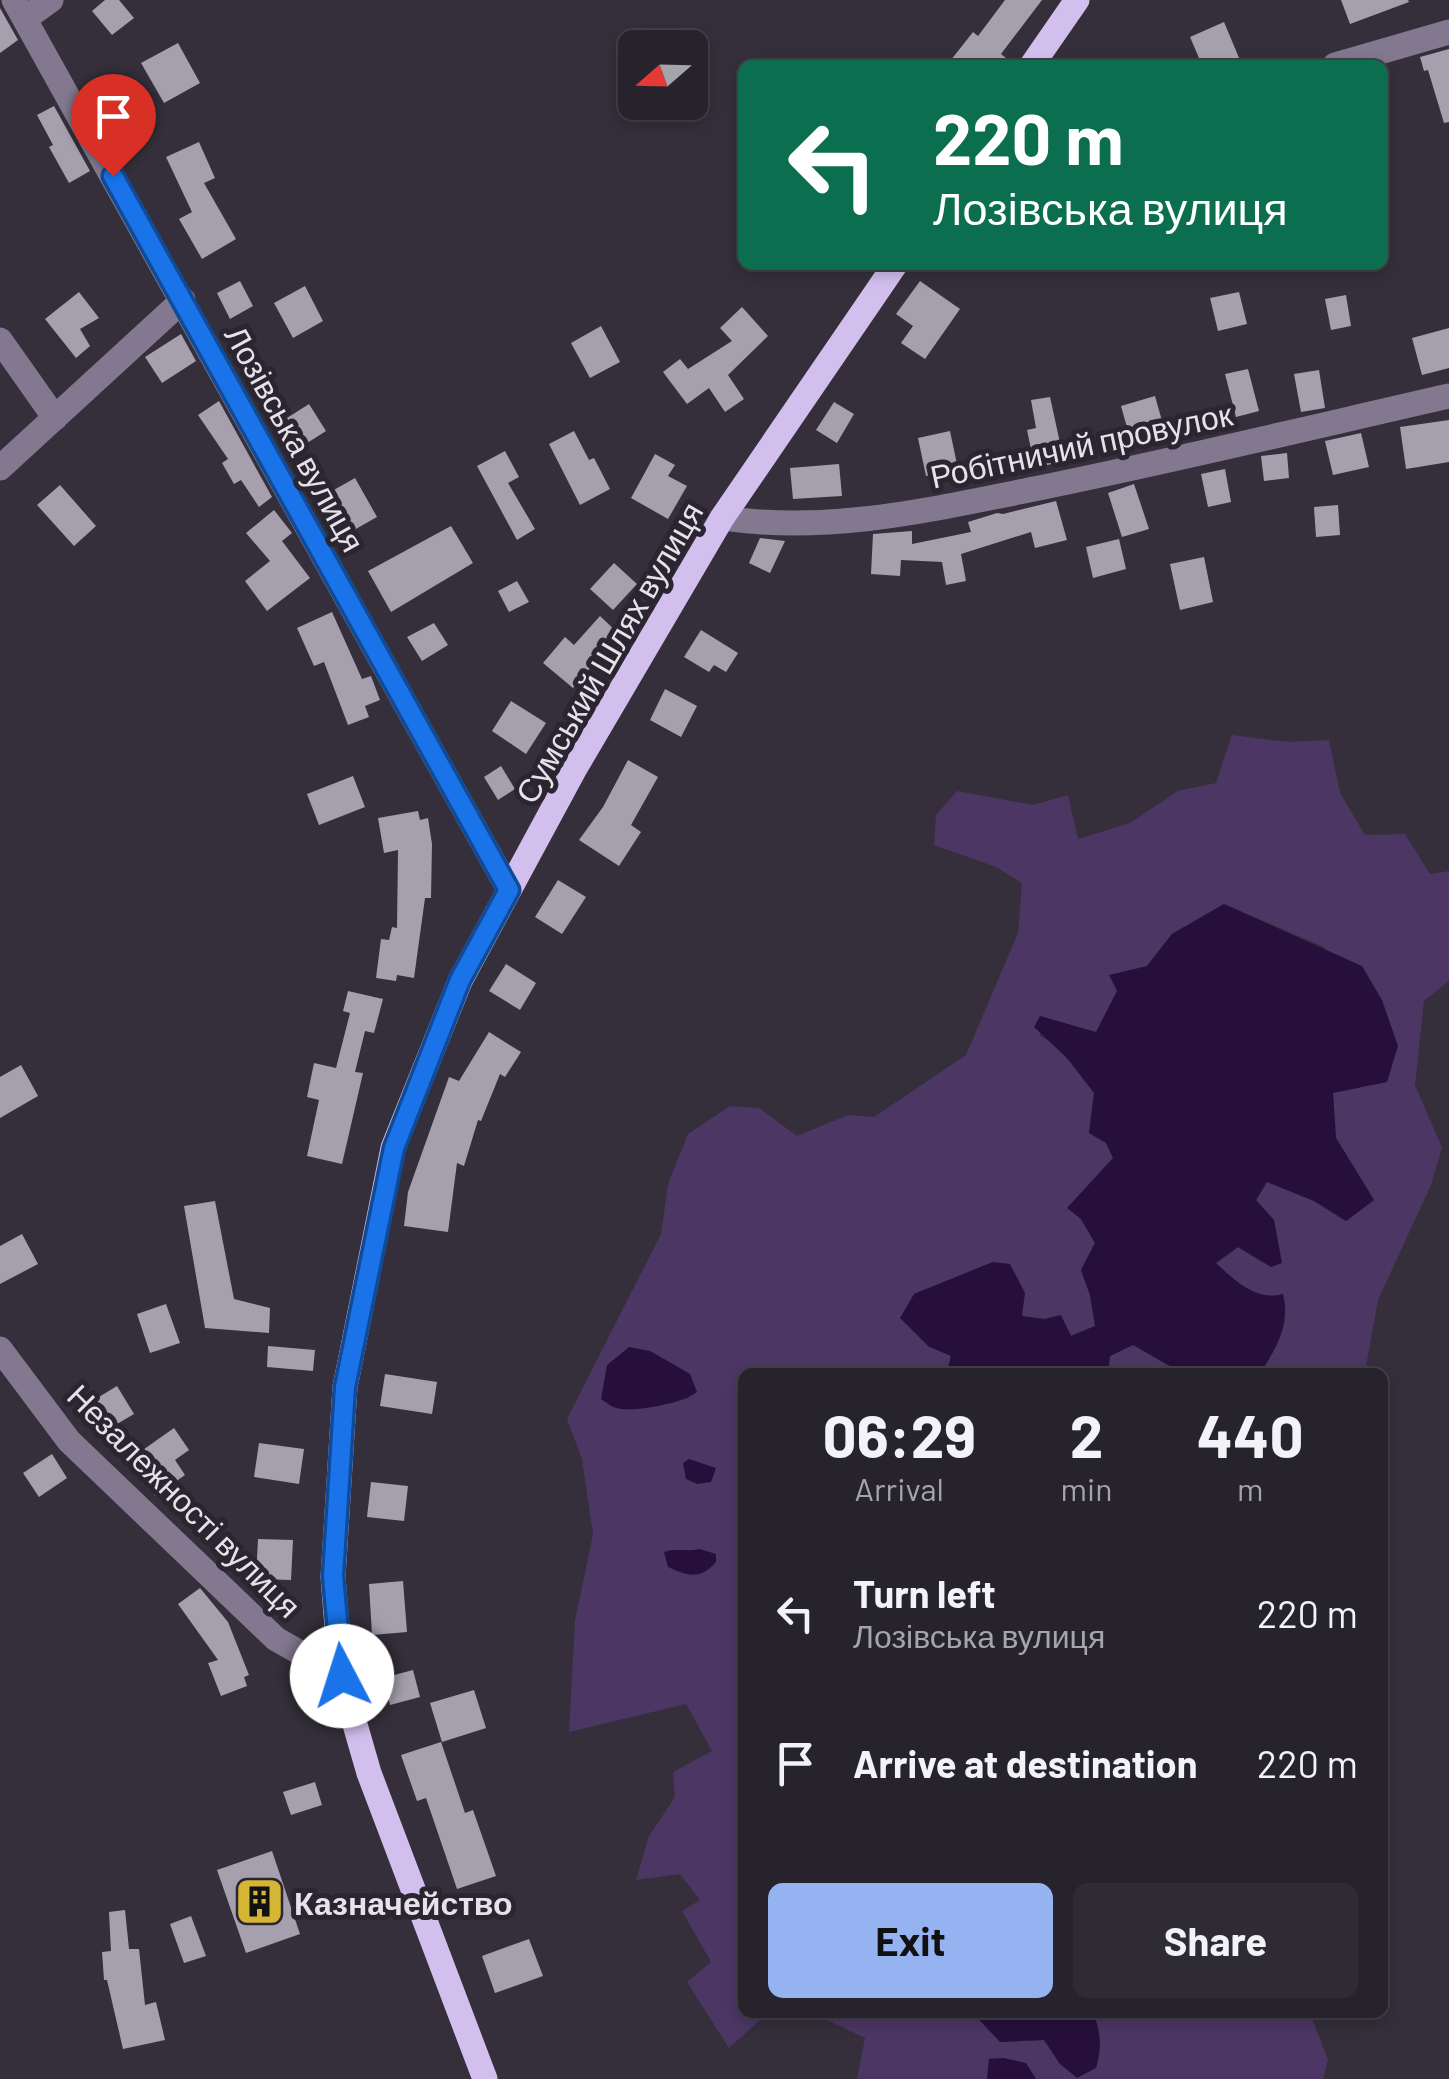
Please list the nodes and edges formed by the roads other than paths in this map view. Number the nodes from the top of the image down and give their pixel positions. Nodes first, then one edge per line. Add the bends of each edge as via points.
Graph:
1 (51, 0) edge
2 (1077, 0) edge
3 (19, 10) edge
4 (1449, 32) edge
5 (1035, 60) edge
6 (1352, 60) edge
7 (893, 270) edge
8 (183, 300) junction
9 (0, 340) edge
10 (1449, 396) edge
11 (55, 418) junction
12 (0, 468) edge
13 (722, 518) junction
14 (509, 890) junction
15 (0, 1349) edge
16 (342, 1676) junction
17 (485, 2079) edge

1 - 3 street, Лозівська вулиця
2 - 5 main road
3 - 8 street, Лозівська вулиця
4 - 6 street
7 - 13 main road, Сумський Шлях вулиця
8 - 11 street
8 - 14 street, Лозівська вулиця
9 - 11 street
10 - 13 street, Робітничий провулок via 885,518 795,526
11 - 12 street
13 - 14 main road, Сумський Шлях вулиця
14 - 16 main road, Сумський Шлях вулиця via 460,980 394,1148 345,1387 333,1576
15 - 16 street, Незалежності вулиця via 70,1440 276,1639
16 - 17 main road, Сумський Шлях вулиця via 368,1774

